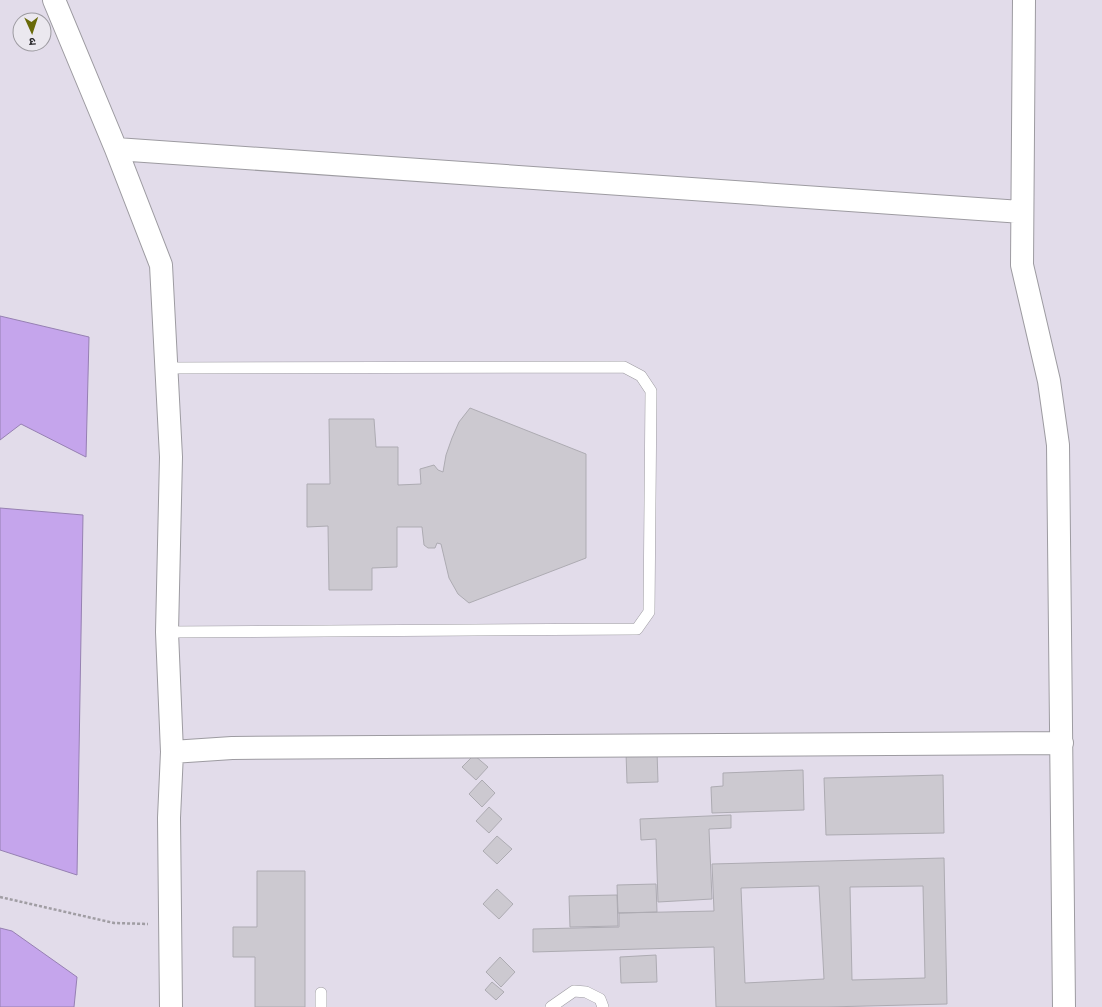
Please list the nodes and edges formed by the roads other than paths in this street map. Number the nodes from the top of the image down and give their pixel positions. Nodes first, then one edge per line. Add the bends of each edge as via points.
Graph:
1 (54, 0) edge
2 (1024, 0) edge
3 (116, 149) junction
4 (1022, 212) junction
5 (166, 368) junction
6 (167, 632) junction
7 (1062, 743) junction
8 (172, 752) junction
9 (321, 993) dead end
10 (171, 1007) edge
11 (321, 1007) edge
12 (551, 1007) edge
13 (603, 1007) edge
14 (1064, 1007) edge

1 - 3 street
2 - 4 street
3 - 4 street
3 - 5 street via 161,265
4 - 7 street via 1022,265 1049,381 1058,445
5 - 6 street via 171,457
5 - 6 lane via 624,367 641,376 652,391 650,612 637,629
6 - 8 street
7 - 8 street via 232,748
7 - 14 street
8 - 10 street via 169,818
9 - 11 lane
12 - 13 lane via 574,991 586,992 600,999

